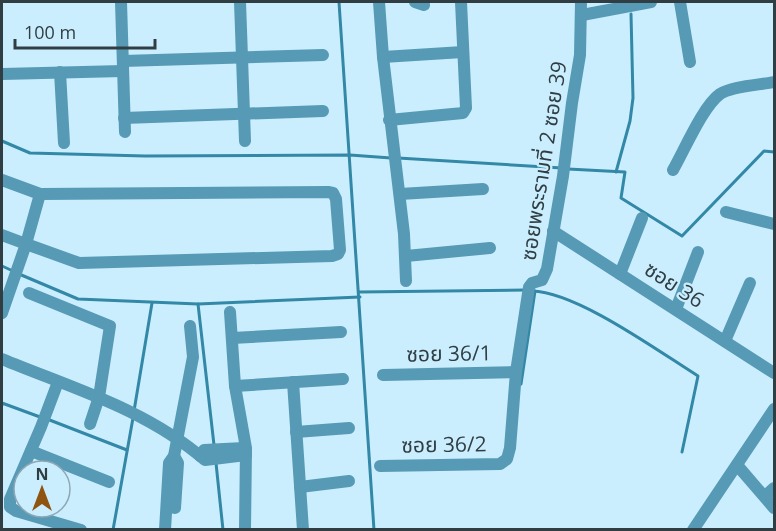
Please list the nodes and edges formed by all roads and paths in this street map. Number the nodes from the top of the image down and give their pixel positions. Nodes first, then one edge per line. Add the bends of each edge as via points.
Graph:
1 (121, 2) edge
2 (240, 2) edge
3 (379, 2) edge
4 (461, 2) edge
5 (581, 2) edge
6 (651, 2) edge
7 (680, 2) edge
8 (582, 15) junction
9 (463, 52) junction
10 (323, 55) dead end
11 (383, 57) junction
12 (242, 58) junction
13 (690, 63) dead end
14 (123, 66) junction
15 (60, 72) junction
16 (2, 74) edge
17 (774, 82) edge
18 (323, 111) dead end
19 (244, 114) junction
20 (124, 118) junction
21 (389, 120) junction
22 (125, 132) dead end
23 (245, 141) dead end
24 (64, 143) dead end
25 (674, 170) dead end
26 (2, 180) edge
27 (483, 189) dead end
28 (40, 194) junction
29 (400, 194) junction
30 (726, 212) dead end
31 (642, 218) dead end
32 (774, 225) edge
33 (553, 231) junction
34 (2, 235) edge
35 (26, 244) junction
36 (490, 248) dead end
37 (698, 252) dead end
38 (406, 256) junction
39 (620, 274) junction
40 (406, 281) dead end
41 (750, 283) dead end
42 (28, 293) dead end
43 (676, 309) junction
44 (230, 312) dead end
45 (2, 313) edge
46 (190, 326) dead end
47 (341, 332) dead end
48 (232, 339) junction
49 (725, 341) junction
50 (2, 359) edge
51 (516, 372) junction
52 (774, 373) edge
53 (383, 375) dead end
54 (343, 379) dead end
55 (58, 382) junction
56 (292, 382) junction
57 (235, 386) junction
58 (99, 397) junction
59 (774, 409) edge
60 (90, 424) dead end
61 (350, 428) dead end
62 (296, 432) junction
63 (178, 439) junction
64 (31, 451) junction
65 (246, 451) junction
66 (174, 456) junction
67 (507, 459) joint
68 (737, 465) junction
69 (380, 466) dead end
70 (349, 481) dead end
71 (109, 482) dead end
72 (300, 487) junction
73 (770, 492) edge
74 (774, 508) edge
75 (81, 530) edge
76 (165, 530) edge
77 (173, 530) edge
78 (245, 530) edge
79 (303, 530) edge
80 (693, 530) edge

1 - 14 street
2 - 12 street
3 - 11 street
4 - 9 street
5 - 8 street, ซอยพระรามที่ 2 ซอย 39
6 - 8 street
7 - 13 street
8 - 33 street, ซอยพระรามที่ 2 ซอย 39 via 580,55
9 - 11 street
9 - 21 street via 463,113
10 - 12 street
11 - 21 street
12 - 14 street
12 - 19 street
14 - 15 street
14 - 20 street
15 - 16 street
15 - 24 street
17 - 25 street via 720,94 708,106
18 - 19 street
19 - 20 street
19 - 23 street
20 - 22 street
21 - 29 street
26 - 28 street
27 - 29 street
28 - 35 street
28 - 35 street via 328,192 336,199 340,250 332,256 78,263
29 - 38 street
30 - 32 street
31 - 39 street
33 - 39 street, ซอย 36
33 - 51 street, ซอยพระรามที่ 2 ซอย 39 via 545,275 529,287
34 - 35 street
35 - 45 street
36 - 38 street
37 - 43 street
38 - 40 street
39 - 43 street, ซอย 36
41 - 49 street
42 - 58 street via 110,326
43 - 49 street, ซอย 36
44 - 48 street
46 - 63 street via 193,357
47 - 48 street
48 - 57 street
49 - 52 street, ซอย 36
50 - 55 street
51 - 53 street, ซอย 36/1
51 - 67 street, ซอยพระรามที่ 2 ซอย 39
54 - 56 street
55 - 58 street
55 - 64 street
56 - 57 street
56 - 62 street
57 - 65 street
58 - 60 street
58 - 63 street via 146,418
59 - 68 street
61 - 62 street
62 - 72 street
63 - 65 street via 209,455
63 - 66 street
64 - 71 street
64 - 75 street via 10,507
65 - 78 street
66 - 76 street via 169,463
66 - 77 street via 178,463
67 - 69 street, ซอย 36/2 via 500,464
68 - 73 street
68 - 80 street
70 - 72 street
72 - 79 street
73 - 74 street

